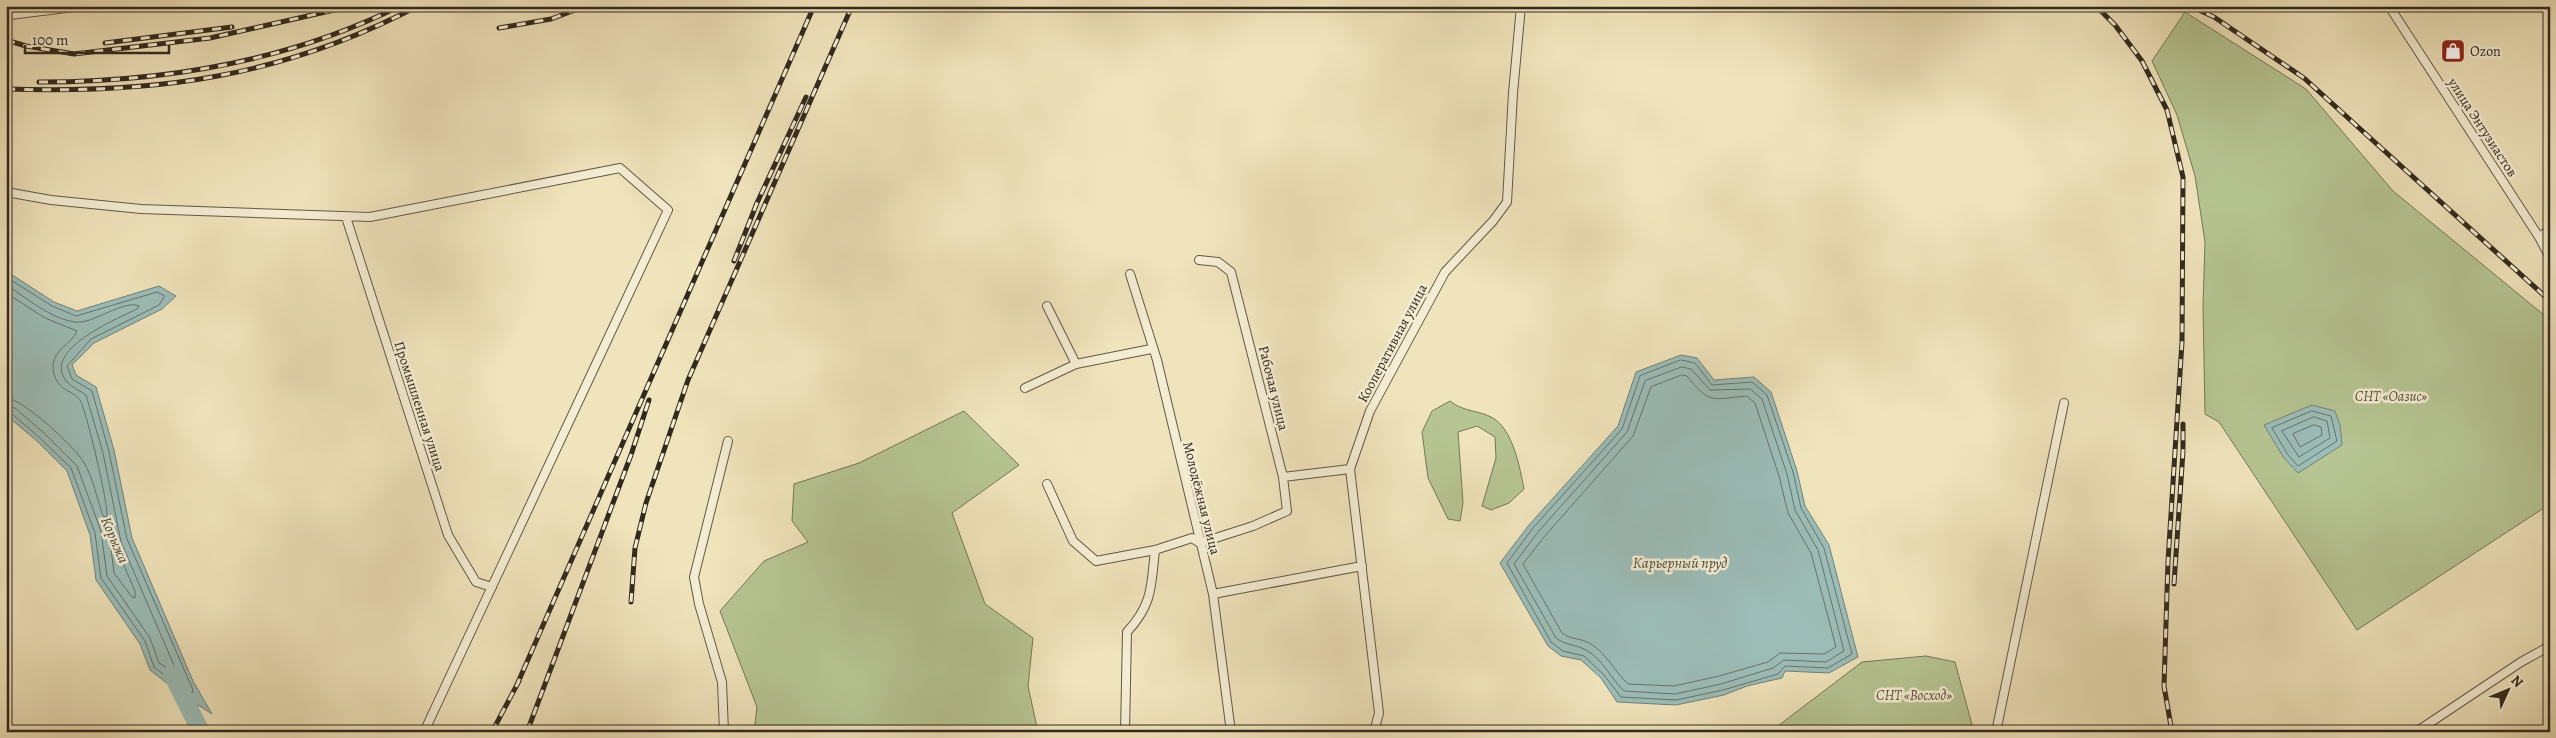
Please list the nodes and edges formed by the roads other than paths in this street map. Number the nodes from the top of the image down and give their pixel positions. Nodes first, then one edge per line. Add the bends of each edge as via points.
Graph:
1 (82, 6) edge
2 (1522, 6) edge
3 (2389, 6) edge
4 (10, 15) dead end
5 (6, 192) edge
6 (346, 217) junction
7 (2550, 230) edge
8 (2539, 237) junction
9 (2550, 258) edge
10 (1199, 260) dead end
11 (1130, 274) dead end
12 (1047, 306) dead end
13 (1151, 349) junction
14 (1076, 364) junction
15 (1025, 388) dead end
16 (2064, 403) dead end
17 (728, 441) dead end
18 (1350, 469) junction
19 (1283, 477) junction
20 (1047, 484) dead end
21 (1200, 543) junction
22 (1155, 550) junction
23 (1362, 566) junction
24 (492, 587) junction
25 (1213, 594) junction
26 (2550, 646) edge
27 (424, 732) edge
28 (724, 732) edge
29 (1124, 732) edge
30 (1231, 732) edge
31 (1374, 732) edge
32 (1996, 732) edge
33 (2416, 732) edge

1 - 4 street
2 - 18 street, Кооперативная улица via 1507,202 1445,272 1370,411
3 - 8 street, улица Энтузиастов
5 - 6 street via 141,209
6 - 24 street, Промышленная улица via 448,535 476,582
6 - 24 street via 370,217 620,168 668,210
7 - 8 street
8 - 9 street, улица Энтузиастов
10 - 19 street, Рабочая улица via 1218,262 1231,272
11 - 13 street, Молодёжная улица via 1149,332
12 - 14 street
13 - 14 street
13 - 21 street, Молодёжная улица via 1157,360
14 - 15 street
16 - 32 street
17 - 28 street via 694,577 722,682
18 - 19 street
18 - 23 street, Кооперативная улица
19 - 21 street, Рабочая улица via 1287,511
20 - 22 street via 1073,540 1096,561
21 - 22 street via 1192,538
21 - 25 street, Молодёжная улица
22 - 29 street via 1149,600 1140,618 1127,632
23 - 25 street
23 - 31 street, Кооперативная улица via 1379,713
24 - 27 street
25 - 30 street, Молодёжная улица
26 - 33 street

